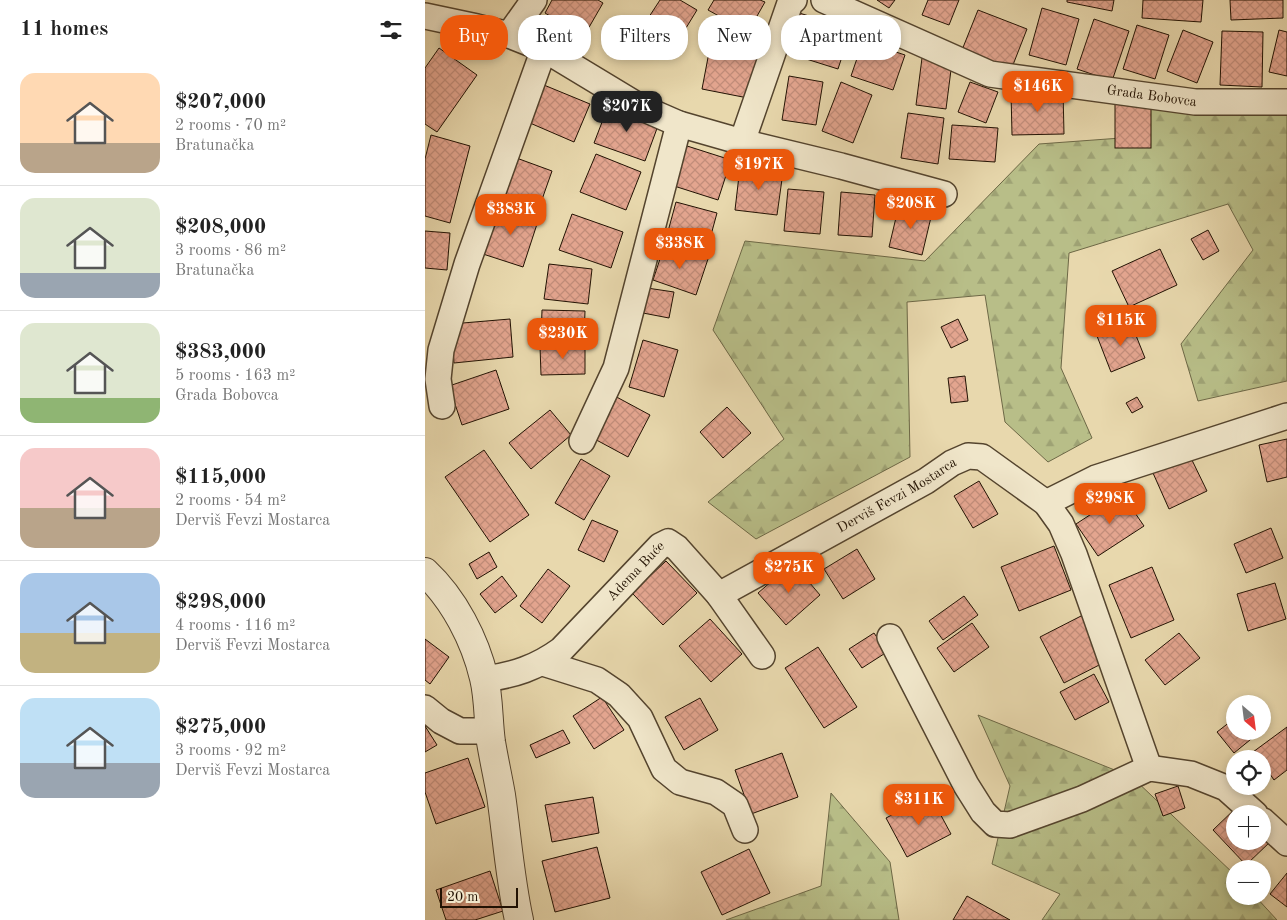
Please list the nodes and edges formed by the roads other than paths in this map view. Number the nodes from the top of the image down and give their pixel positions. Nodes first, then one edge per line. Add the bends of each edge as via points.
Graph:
1 (534, 0) edge
2 (794, 0) edge
3 (825, 0) edge
4 (425, 16) edge
5 (509, 35) junction
6 (518, 39) edge
7 (540, 60) edge
8 (562, 60) edge
9 (1287, 102) edge
10 (679, 124) junction
11 (741, 142) junction
12 (944, 194) dead end
13 (442, 406) dead end
14 (1287, 416) edge
15 (582, 441) dead end
16 (1046, 503) junction
17 (425, 572) edge
18 (719, 595) junction
19 (890, 637) dead end
20 (762, 656) dead end
21 (543, 663) junction
22 (485, 679) junction
23 (425, 708) edge
24 (490, 731) junction
25 (1149, 768) junction
26 (1245, 805) edge
27 (1271, 828) edge
28 (745, 830) dead end
29 (1287, 843) edge
30 (519, 920) edge

1 - 5 street
2 - 11 street via 790,3
3 - 9 street, Grada Bobovca via 990,74 1195,102
4 - 5 street
5 - 6 street
7 - 13 street via 467,264 441,350 438,378
8 - 10 street via 640,107
10 - 11 street
10 - 15 street via 616,368
11 - 12 street
14 - 16 street via 1096,478
16 - 18 street, Derviš Fevzi Mostarca via 982,457 968,456
16 - 25 street, Derviš Fevzi Mostarca via 1061,524 1074,554
17 - 22 street via 465,626
18 - 20 street, Adema Buće
18 - 21 street, Adema Buće via 668,542 660,546 561,650
19 - 25 street via 966,785 995,824 1010,825 1082,799
21 - 22 street, Adema Buće via 507,676
21 - 28 street via 597,680 619,695 640,718 664,769 680,782 716,792 735,804
22 - 24 street
23 - 24 street via 441,722 460,731
24 - 30 street
25 - 26 street via 1191,774 1226,788
27 - 29 street

